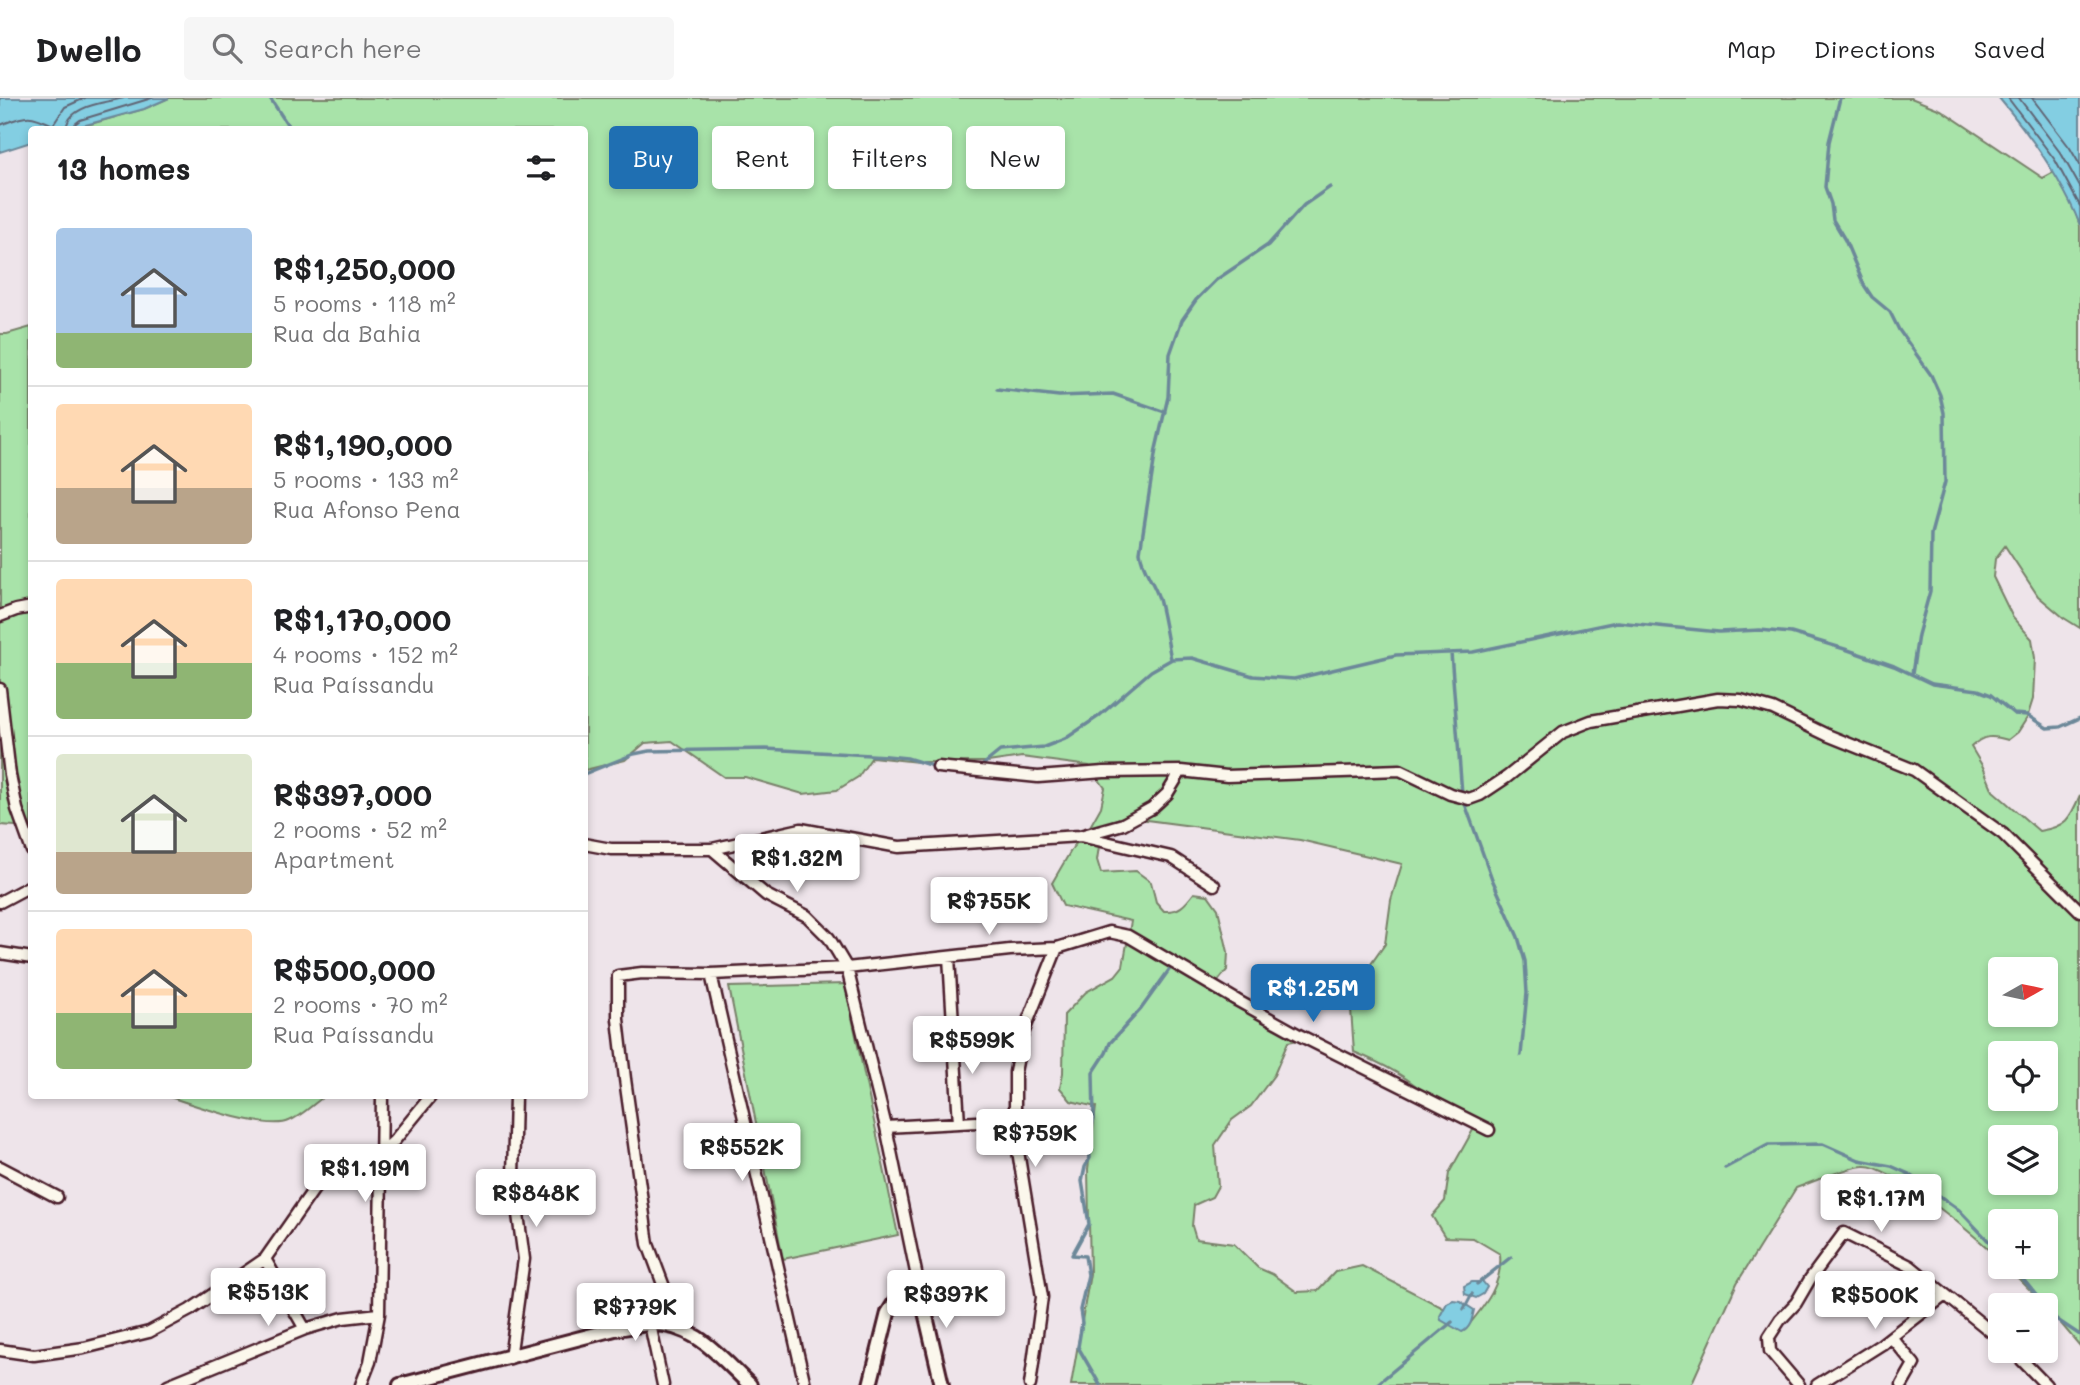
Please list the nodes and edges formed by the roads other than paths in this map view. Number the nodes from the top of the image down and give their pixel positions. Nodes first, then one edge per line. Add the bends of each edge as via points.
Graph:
1 (28, 608) edge
2 (0, 616) edge
3 (0, 689) edge
4 (938, 767) dead end
5 (1181, 771) junction
6 (1080, 836) junction
7 (28, 840) edge
8 (588, 845) edge
9 (712, 849) junction
10 (1214, 885) dead end
11 (28, 887) edge
12 (0, 902) edge
13 (2080, 911) edge
14 (1057, 948) junction
15 (0, 953) edge
16 (28, 957) edge
17 (949, 957) junction
18 (847, 968) junction
19 (711, 974) junction
20 (382, 1099) edge
21 (429, 1099) edge
22 (515, 1099) edge
23 (960, 1123) junction
24 (886, 1127) junction
25 (1489, 1130) dead end
26 (1015, 1133) junction
27 (380, 1154) junction
28 (0, 1167) edge
29 (380, 1182) junction
30 (57, 1197) dead end
31 (265, 1259) junction
32 (918, 1282) junction
33 (1945, 1295) junction
34 (379, 1314) junction
35 (650, 1324) junction
36 (679, 1327) junction
37 (305, 1329) junction
38 (1988, 1329) edge
39 (1891, 1337) junction
40 (0, 1350) edge
41 (510, 1358) junction
42 (2025, 1363) edge
43 (168, 1385) edge
44 (361, 1385) edge
45 (400, 1385) edge
46 (663, 1385) edge
47 (750, 1385) edge
48 (805, 1385) edge
49 (870, 1385) edge
50 (942, 1385) edge
51 (1030, 1385) edge
52 (1799, 1385) edge
53 (1817, 1385) edge
54 (1902, 1385) edge
55 (2046, 1385) edge

1 - 2 street
3 - 7 street via 9,775
4 - 5 street via 1038,777
5 - 6 street via 1152,808 1122,824
5 - 13 street via 1227,776 1400,770 1469,799 1507,777 1563,732 1591,721 1718,699 1741,700 1914,769 2003,834
6 - 9 street via 899,847 801,829
6 - 10 street via 1171,857
8 - 9 street
9 - 18 street via 766,895 807,916 829,938
11 - 12 street
14 - 17 street
14 - 25 street via 1109,932 1128,936 1290,1030
14 - 26 street via 1022,1036 1014,1072
15 - 16 street
17 - 18 street
17 - 23 street
18 - 19 street
18 - 24 street
19 - 36 street via 618,976 623,1067 648,1244
19 - 48 street
20 - 27 street
21 - 27 street
22 - 41 street via 513,1177 524,1259
23 - 24 street
23 - 26 street via 977,1122
24 - 32 street
26 - 51 street via 1042,1297
27 - 29 street
28 - 30 street
29 - 31 street via 321,1179
29 - 34 street
31 - 37 street
31 - 40 street via 149,1332 34,1355
32 - 49 street via 899,1296 888,1313
32 - 50 street
33 - 38 street
33 - 39 street
33 - 52 street via 1910,1266 1844,1233 1769,1337 1770,1351
34 - 37 street
34 - 44 street
35 - 36 street
35 - 41 street
35 - 46 street
36 - 47 street via 705,1342
37 - 43 street
39 - 53 street
39 - 54 street via 1914,1364
41 - 45 street
42 - 55 street

